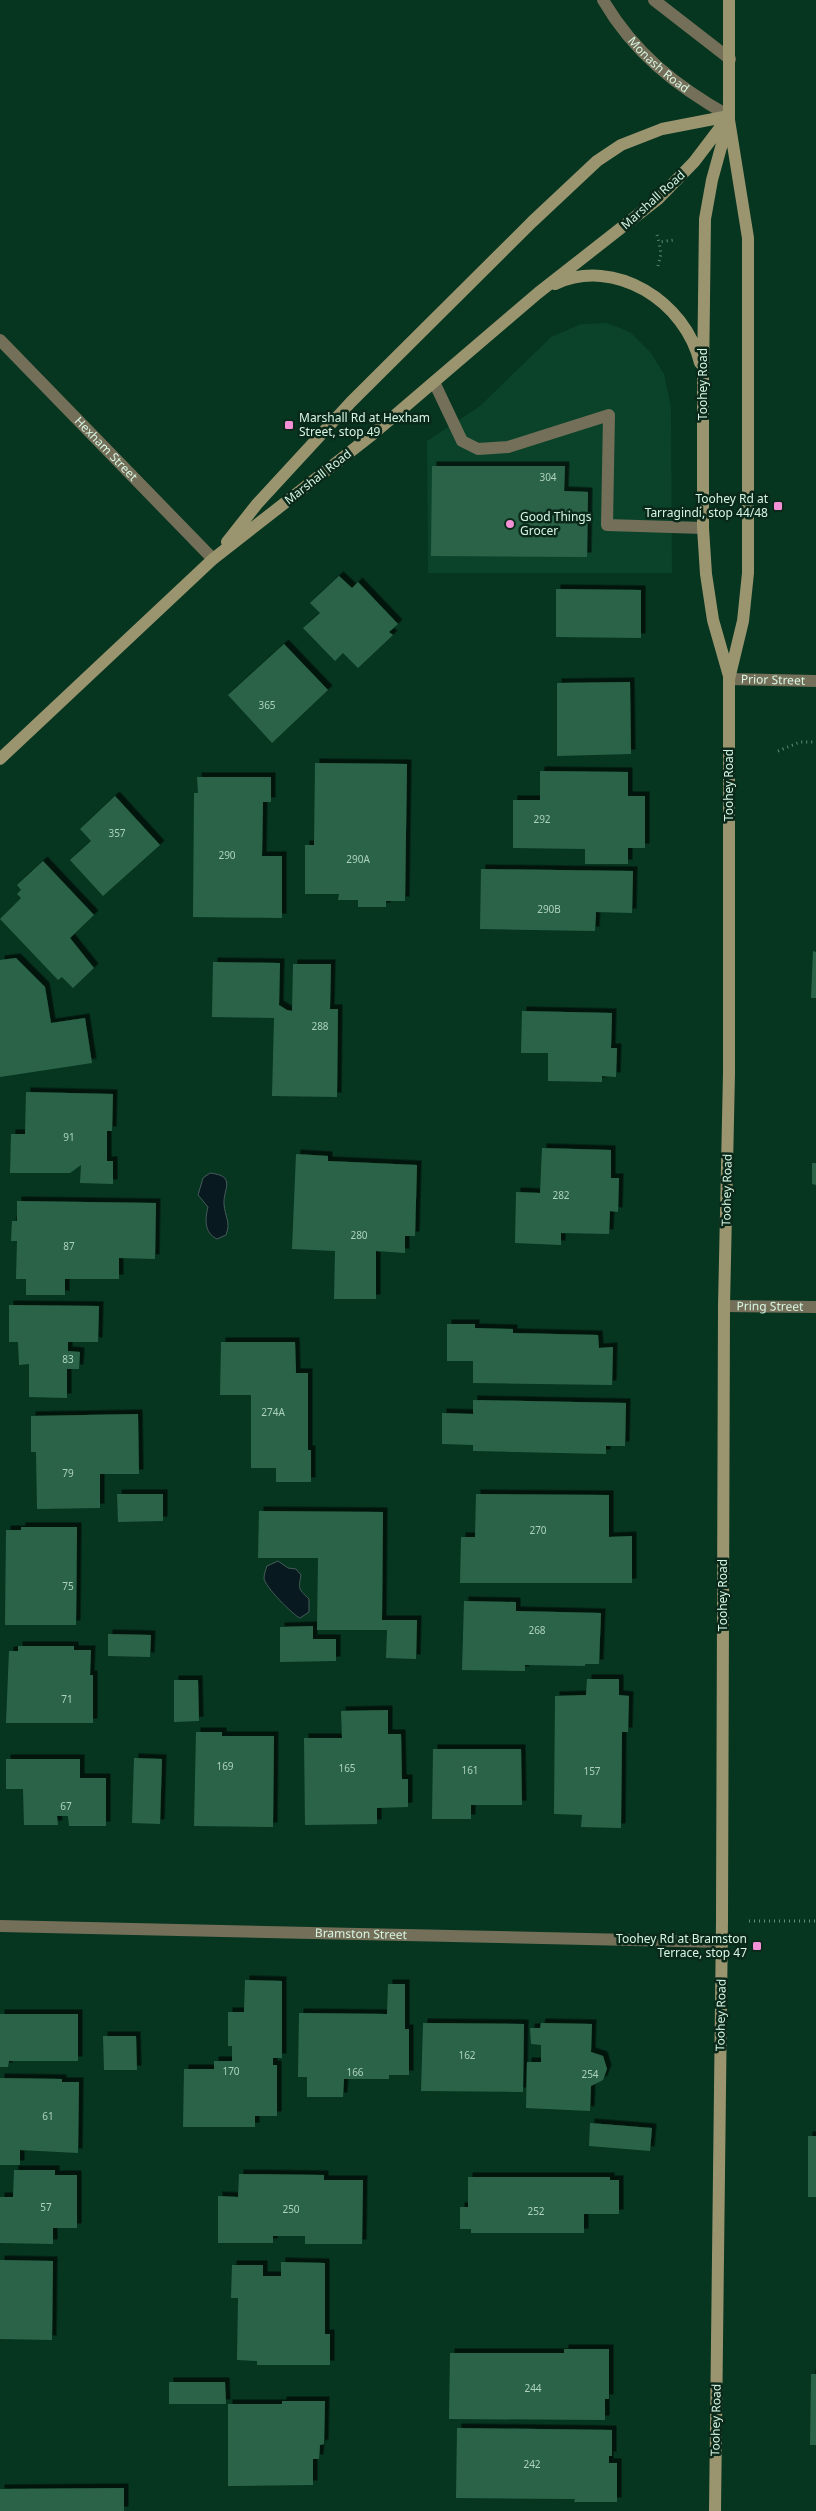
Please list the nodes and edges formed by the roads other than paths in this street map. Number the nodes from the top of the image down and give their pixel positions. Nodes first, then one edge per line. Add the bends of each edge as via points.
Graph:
1 (603, 0) edge
2 (654, 0) edge
3 (730, 0) edge
4 (730, 59) junction
5 (729, 118) junction
6 (538, 293) junction
7 (0, 340) edge
8 (703, 380) junction
9 (434, 382) junction
10 (703, 528) junction
11 (213, 559) junction
12 (730, 679) junction
13 (816, 682) edge
14 (0, 759) edge
15 (724, 1306) junction
16 (816, 1307) edge
17 (0, 1926) edge
18 (721, 1942) junction
19 (714, 2511) edge

1 - 5 street, Monash Road via 634,42 663,73
2 - 4 street
3 - 4 main road, Toohey Road
4 - 5 main road, Toohey Road
5 - 6 main road, Marshall Road via 668,189
5 - 8 main road, Toohey Road via 705,219
5 - 11 main road, Marshall Road via 662,129 621,145 597,161 351,402 258,504
5 - 12 main road, Toohey Road via 748,238 748,573 743,621
6 - 8 main road via 567,280 596,276 630,282 662,301 689,334 699,357
6 - 9 main road, Marshall Road
7 - 11 street, Hexham Street
8 - 10 main road, Toohey Road
9 - 10 street via 462,440 478,450 508,447 609,414 607,525
9 - 11 main road, Marshall Road
10 - 12 main road, Toohey Road via 708,594
11 - 14 main road, Marshall Road
12 - 13 street, Prior Street
12 - 15 main road, Toohey Road via 729,1063
15 - 16 street, Pring Street
15 - 18 main road, Toohey Road
17 - 18 street, Bramston Street
18 - 19 main road, Toohey Road

